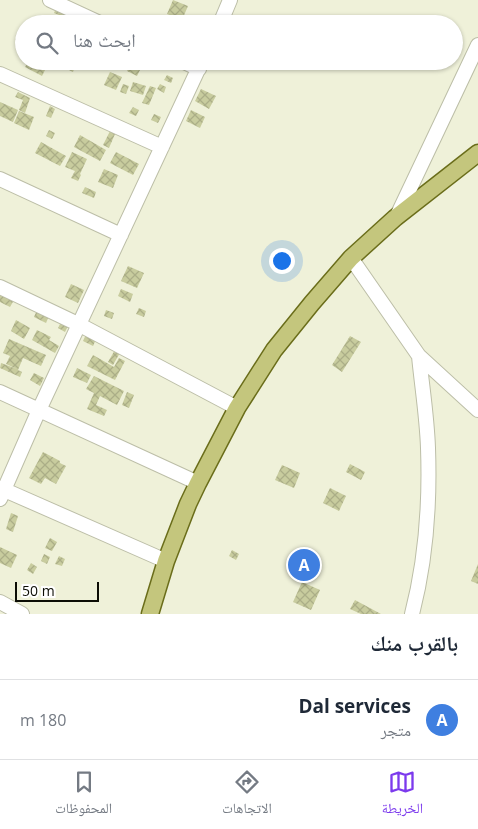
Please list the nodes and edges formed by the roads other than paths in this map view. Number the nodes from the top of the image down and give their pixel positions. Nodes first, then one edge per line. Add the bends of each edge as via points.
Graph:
1 (50, 0) edge
2 (230, 0) edge
3 (82, 15) edge
4 (224, 15) edge
5 (478, 45) edge
6 (199, 70) edge
7 (0, 74) edge
8 (162, 147) junction
9 (478, 154) edge
10 (0, 179) edge
11 (395, 218) junction
12 (121, 235) junction
13 (350, 258) junction
14 (0, 287) edge
15 (80, 325) junction
16 (419, 356) junction
17 (0, 392) edge
18 (237, 408) junction
19 (39, 410) junction
20 (478, 410) edge
21 (198, 483) junction
22 (1, 492) edge
23 (166, 562) junction
24 (0, 602) edge
25 (22, 614) edge
26 (150, 614) edge
27 (412, 614) edge

1 - 3 street
2 - 4 street
5 - 11 street
6 - 8 street
7 - 8 street
8 - 12 street
9 - 11 main road
10 - 12 street
11 - 13 main road
12 - 15 street
13 - 16 street
13 - 18 main road via 279,343
14 - 15 street
15 - 18 street
15 - 19 street
16 - 20 street
16 - 27 street via 429,479 427,532
17 - 19 street
18 - 21 main road
19 - 21 street
19 - 22 street
21 - 23 main road
22 - 23 street
23 - 26 main road
24 - 25 street

